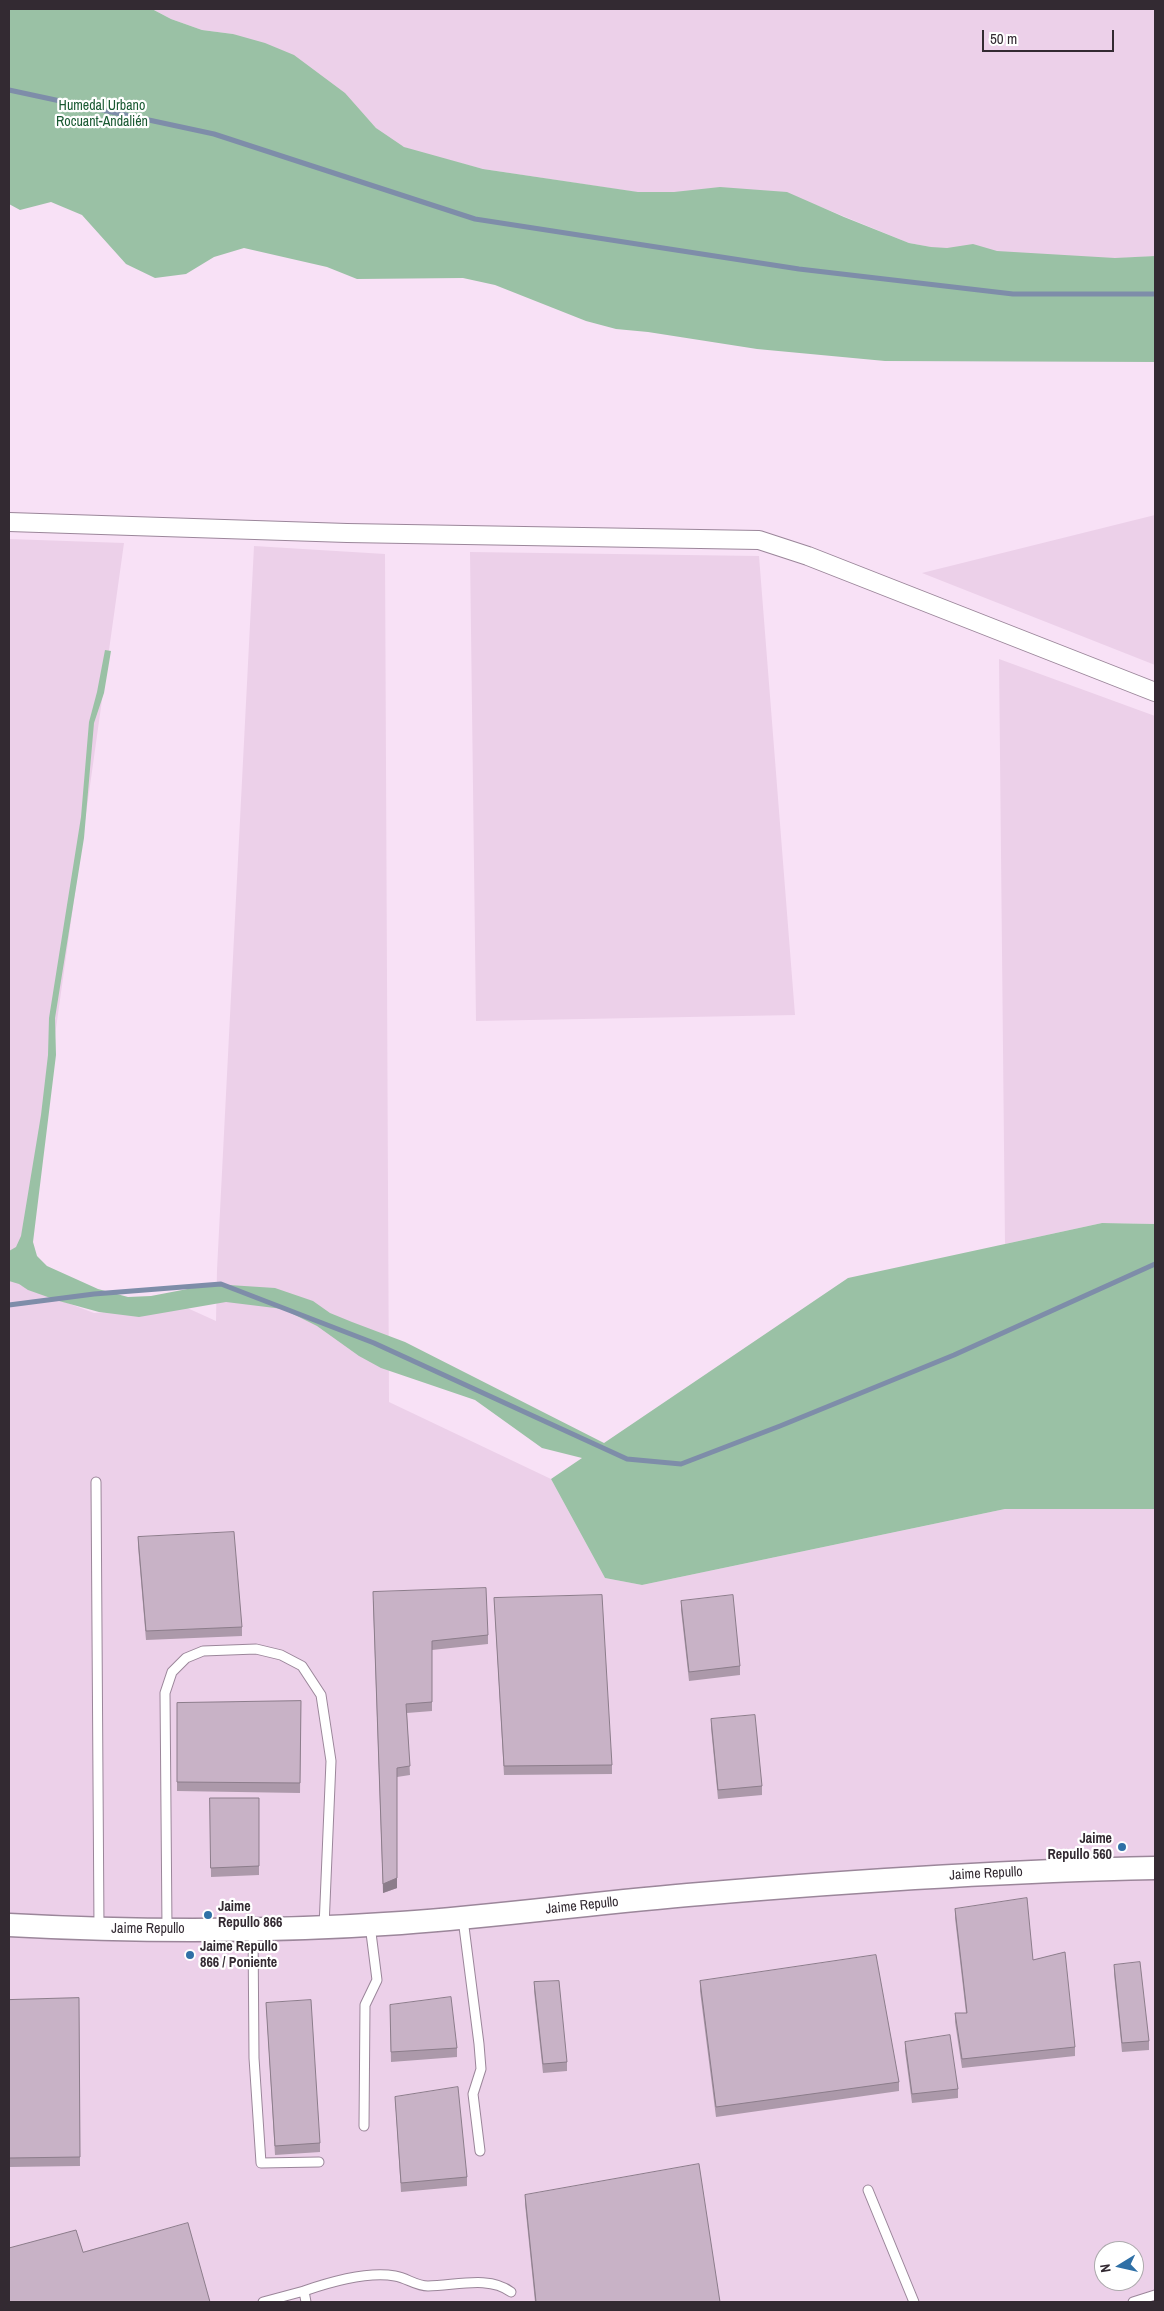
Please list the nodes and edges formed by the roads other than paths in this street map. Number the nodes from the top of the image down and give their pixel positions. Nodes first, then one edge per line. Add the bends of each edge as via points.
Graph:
1 (9, 522) edge
2 (1155, 692) edge
3 (96, 1482) dead end
4 (1155, 1868) edge
5 (463, 1918) junction
6 (370, 1924) junction
7 (9, 1925) edge
8 (324, 1927) junction
9 (99, 1929) junction
10 (253, 1929) junction
11 (167, 1930) junction
12 (364, 2126) dead end
13 (480, 2151) dead end
14 (319, 2162) dead end
15 (868, 2190) dead end
16 (304, 2291) junction
17 (511, 2292) dead end
18 (1155, 2295) edge
19 (263, 2302) edge
20 (306, 2302) edge
21 (914, 2302) edge
22 (1133, 2302) edge

1 - 2 street via 347,533 759,540
3 - 9 lane
4 - 5 street, Jaime Repullo via 1012,1872 811,1885
5 - 6 street, Jaime Repullo
5 - 13 lane via 479,2044 480,2069 474,2094
6 - 8 street, Jaime Repullo
6 - 12 lane via 377,1980 365,2005
7 - 9 street, Jaime Repullo
8 - 10 street, Jaime Repullo
8 - 11 lane via 331,1761 321,1695 302,1666 281,1655 256,1649 203,1651 186,1658 172,1672 165,1693
9 - 11 street, Jaime Repullo
10 - 11 street, Jaime Repullo
10 - 14 lane via 254,2058 261,2163
15 - 21 lane
16 - 17 lane via 366,2276 396,2276 427,2286 483,2283
16 - 19 lane
16 - 20 lane
18 - 22 lane

